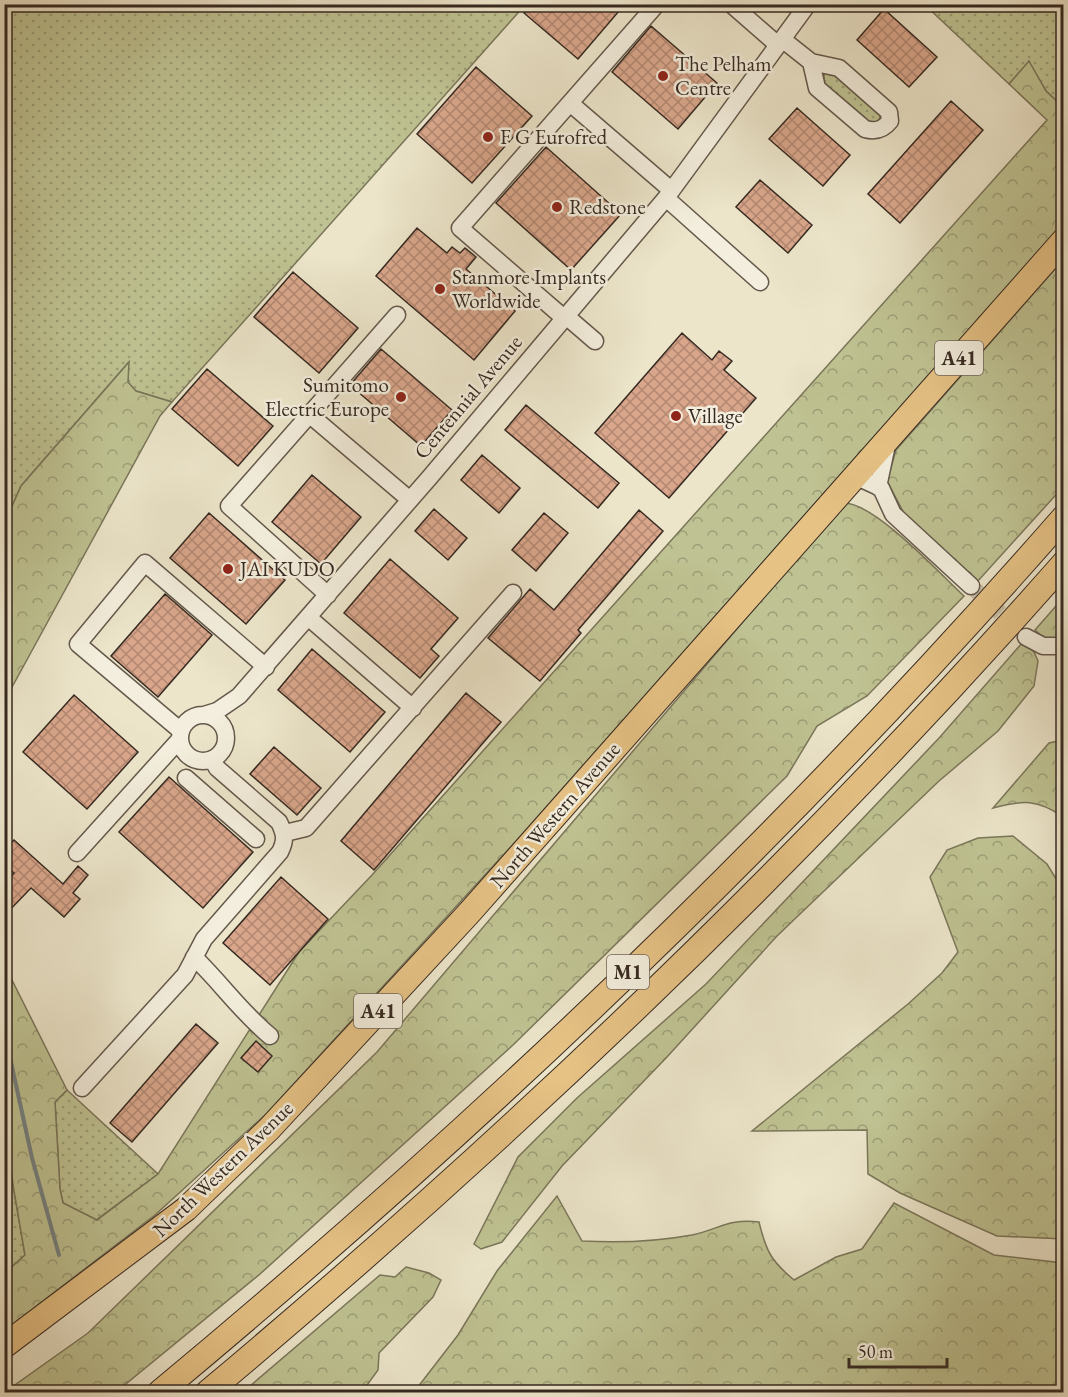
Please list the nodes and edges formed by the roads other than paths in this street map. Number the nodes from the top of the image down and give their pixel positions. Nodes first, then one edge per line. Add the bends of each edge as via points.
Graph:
1 (657, 4) edge
2 (731, 4) edge
3 (808, 4) edge
4 (780, 42) junction
5 (811, 62) junction
6 (570, 103) junction
7 (669, 194) junction
8 (1064, 240) edge
9 (760, 282) dead end
10 (397, 315) dead end
11 (565, 317) junction
12 (595, 341) dead end
13 (310, 415) junction
14 (889, 438) junction
15 (855, 476) junction
16 (878, 486) junction
17 (410, 500) junction
18 (1064, 518) edge
19 (1064, 563) edge
20 (971, 586) tunnel mouth
21 (513, 593) dead end
22 (328, 594) junction
23 (308, 617) junction
24 (1026, 637) tunnel mouth
25 (1064, 646) edge
26 (266, 666) junction
27 (239, 696) junction
28 (413, 708) junction
29 (204, 715) junction
30 (180, 735) junction
31 (225, 740) junction
32 (212, 759) junction
33 (186, 778) dead end
34 (236, 784) junction
35 (219, 806) junction
36 (285, 833) junction
37 (256, 839) dead end
38 (77, 853) dead end
39 (194, 957) junction
40 (270, 1036) dead end
41 (82, 1088) dead end
42 (4, 1346) edge
43 (160, 1392) edge
44 (208, 1392) edge

1 - 6 street
2 - 4 street
3 - 4 street, Centennial Avenue
4 - 5 street
4 - 7 street, Centennial Avenue
5 - 5 street via 839,68 889,112 890,121 885,128 873,132 865,129 818,88
6 - 7 street
6 - 11 street via 460,228
7 - 9 street
7 - 11 street, Centennial Avenue
8 - 14 highway, North Western Avenue / A41
10 - 13 street
11 - 12 street
11 - 17 street, Centennial Avenue
13 - 17 street
13 - 22 street via 229,506
14 - 15 highway, North Western Avenue / A41
14 - 16 street
15 - 16 street
15 - 42 highway, North Western Avenue / A41 via 469,913 269,1129 186,1209
16 - 20 street via 893,514
17 - 22 street, Centennial Avenue
18 - 43 highway, M1 via 860,738 637,964 433,1155
19 - 44 highway, M1 via 890,752 654,991 378,1246
21 - 28 street
22 - 23 street, Centennial Avenue
23 - 26 street, Centennial Avenue
23 - 28 street
24 - 25 street via 1043,646
26 - 27 street, Centennial Avenue
26 - 30 street via 145,563 78,644
27 - 29 street via 218,711
27 - 31 street
28 - 36 street via 306,828
29 - 30 street via 189,719
29 - 31 street via 217,720
30 - 32 street via 181,746 190,757
30 - 38 street
31 - 32 street
32 - 34 street
33 - 35 street
34 - 35 street
34 - 36 street via 279,822
35 - 37 street
36 - 39 street via 280,852 204,939
39 - 40 street via 219,981 243,1014
39 - 41 street via 185,975

